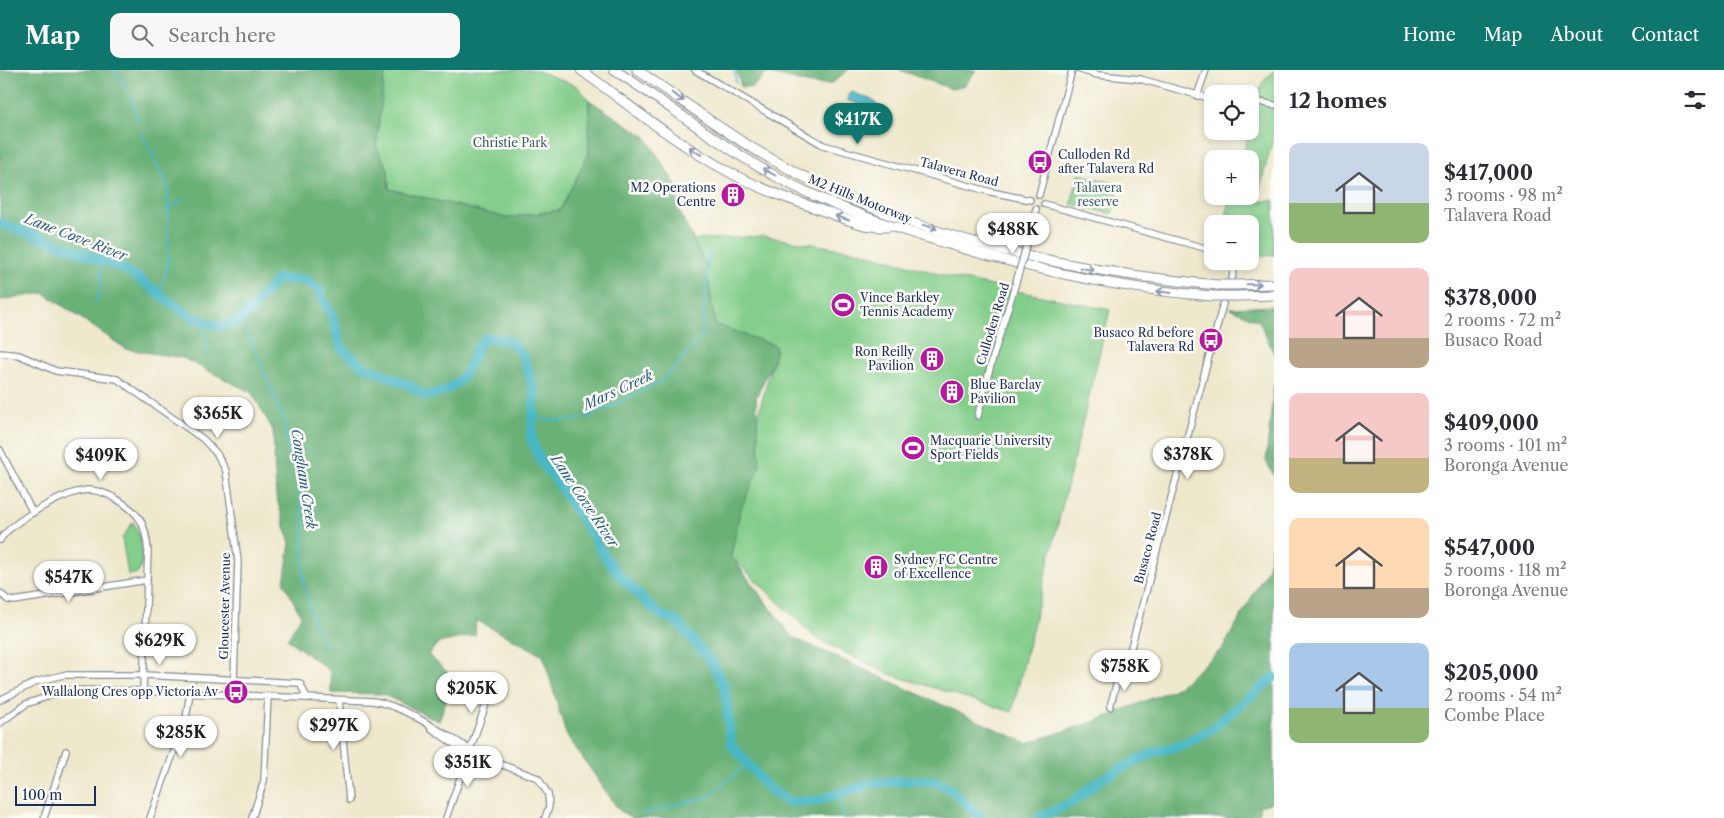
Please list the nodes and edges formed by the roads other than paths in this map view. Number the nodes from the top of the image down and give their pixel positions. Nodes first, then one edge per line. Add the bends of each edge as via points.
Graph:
1 (581, 70) edge
2 (614, 70) edge
3 (637, 70) edge
4 (695, 70) edge
5 (1072, 70) edge
6 (1080, 70) edge
7 (1206, 70) edge
8 (1198, 96) junction
9 (1204, 97) edge
10 (1259, 102) edge
11 (1274, 105) edge
12 (1038, 195) junction
13 (1030, 200) junction
14 (1044, 204) junction
15 (1036, 209) junction
16 (890, 227) junction
17 (1204, 248) edge
18 (1233, 270) edge
19 (1233, 282) junction
20 (1274, 284) edge
21 (1274, 295) edge
22 (1223, 304) dead end
23 (0, 353) edge
24 (978, 416) dead end
25 (0, 450) edge
26 (33, 513) junction
27 (0, 540) edge
28 (147, 580) junction
29 (0, 593) edge
30 (143, 676) junction
31 (234, 679) junction
32 (491, 682) dead end
33 (143, 691) junction
34 (190, 693) junction
35 (268, 696) junction
36 (307, 698) junction
37 (0, 700) edge
38 (339, 700) junction
39 (1110, 707) dead end
40 (0, 723) edge
41 (469, 751) junction
42 (66, 752) dead end
43 (349, 800) dead end
44 (44, 818) edge
45 (150, 818) edge
46 (252, 818) edge
47 (446, 818) edge
48 (545, 818) edge

16 -> 1 highway via 862,224 775,194 730,173 686,146
16 -> 2 highway, M2 Hills Motorway via 767,172
3 -> 19 highway, M2 Hills Motorway, bridge via 765,156 822,186 875,208 978,242 1072,266 1129,276 1218,284
4 - 13 street, Talavera Road via 811,139 834,149
5 - 12 street
6 - 8 street via 1140,79
7 - 8 street
8 - 9 street
10 - 11 street
12 - 13 street
12 - 14 street via 1044,199
13 - 15 street via 1030,205
14 - 15 street
14 - 17 street
15 - 24 street, Culloden Road, bridge
21 -> 16 highway, M2 Hills Motorway, bridge via 1212,296 1127,287 970,251
18 - 19 street
19 -> 20 highway, M2 Hills Motorway
22 - 39 street, Busaco Road via 1130,651
23 - 31 street, Gloucester Avenue via 19,355 64,373 117,379 203,439 217,454 226,471 238,561
25 - 26 street
26 - 27 street
26 - 28 street via 83,491 110,495 138,516 143,526 147,538
28 - 29 street via 14,601
28 - 30 street
30 - 31 street
30 - 33 street
30 - 37 street via 63,675 36,682
31 - 36 street via 300,683
32 - 41 street
33 - 34 street
33 - 40 street via 82,689 60,692 26,704
34 - 35 street
34 - 45 street via 186,718
35 - 36 street
35 - 46 street via 264,781
36 - 38 street
38 - 41 street via 385,703
38 - 43 street
41 - 47 street
41 - 48 street via 538,778 548,794 549,807
42 - 44 street

